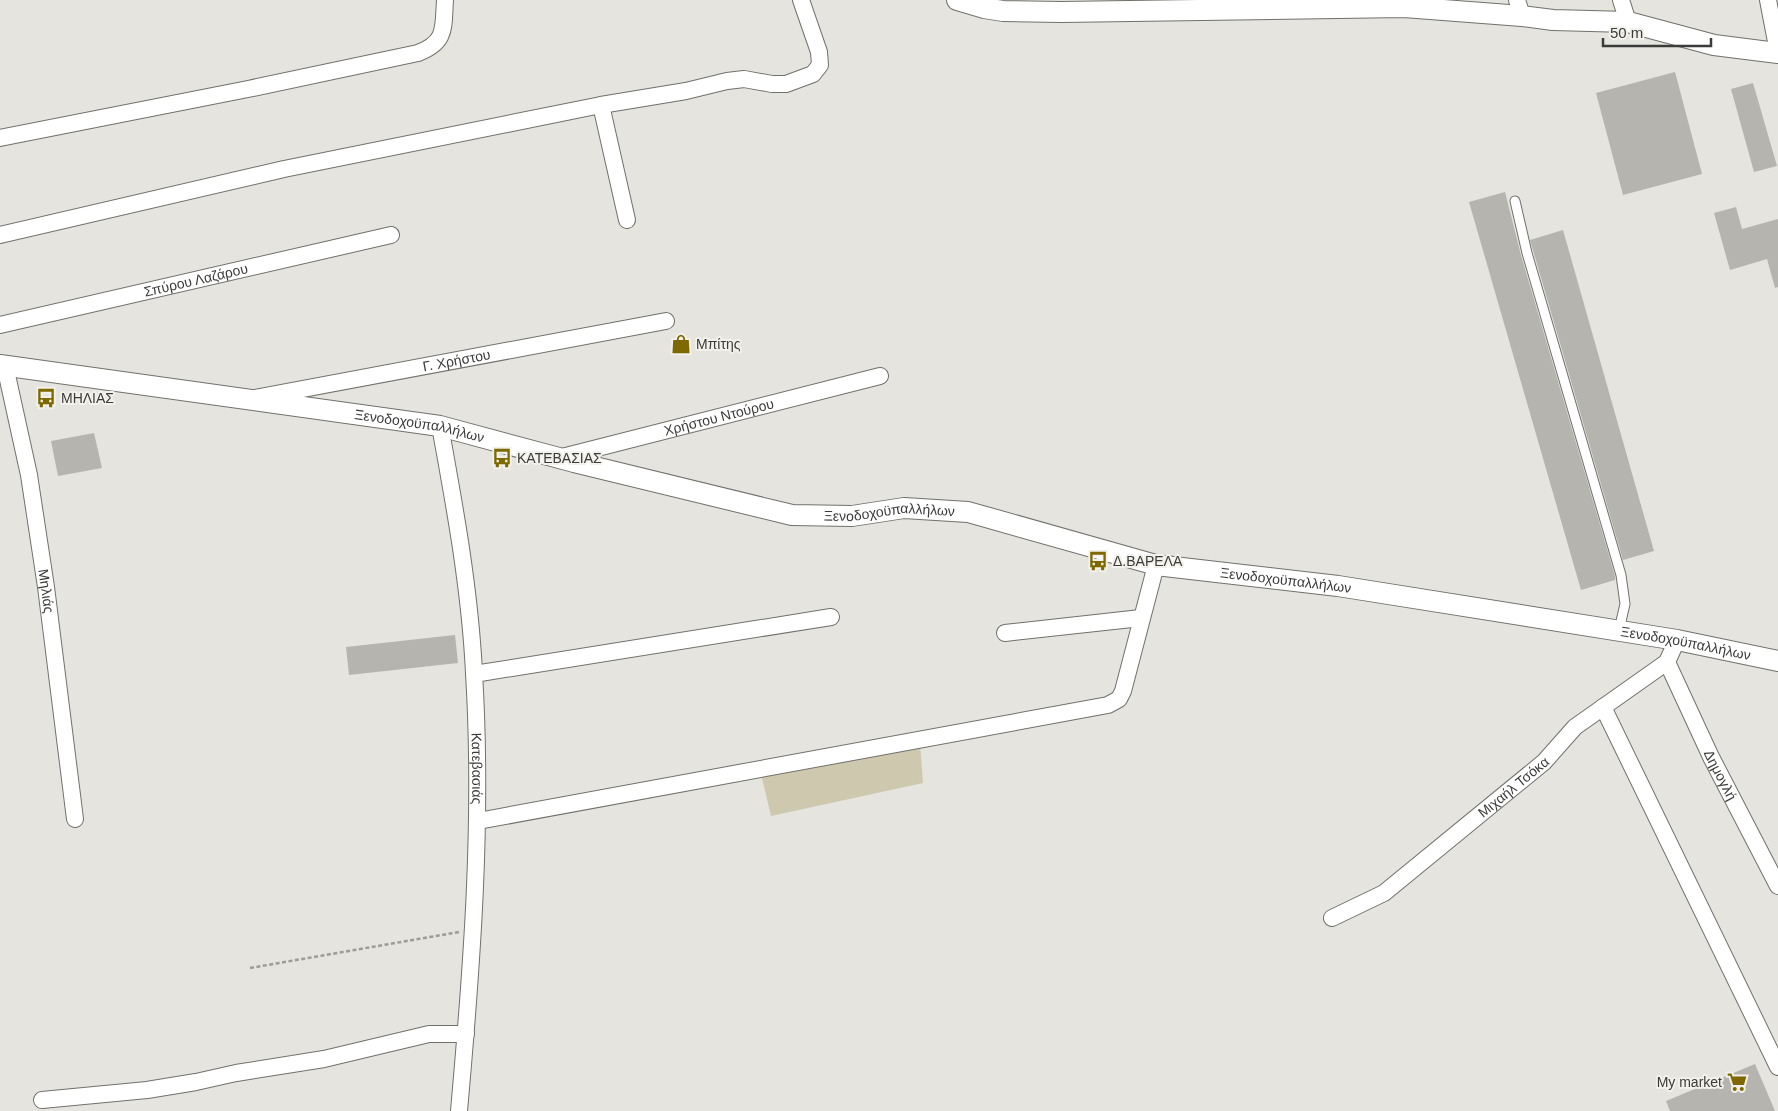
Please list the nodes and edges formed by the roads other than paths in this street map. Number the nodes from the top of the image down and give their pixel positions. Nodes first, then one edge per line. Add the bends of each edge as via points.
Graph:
1 (445, 0) edge
2 (801, 0) edge
3 (957, 0) edge
4 (1621, 0) edge
5 (1768, 0) edge
6 (1339, 4) edge
7 (1393, 4) edge
8 (1062, 6) edge
9 (1520, 8) edge
10 (1628, 22) junction
11 (1778, 52) edge
12 (601, 105) junction
13 (0, 138) edge
14 (1515, 201) dead end
15 (627, 220) dead end
16 (0, 235) edge
17 (391, 235) dead end
18 (666, 320) dead end
19 (0, 325) edge
20 (3, 365) edge
21 (880, 376) dead end
22 (247, 399) junction
23 (440, 426) junction
24 (558, 458) junction
25 (1156, 565) junction
26 (831, 617) dead end
27 (1141, 618) junction
28 (1619, 630) junction
29 (1005, 633) dead end
30 (1677, 640) junction
31 (1778, 661) edge
32 (1667, 662) junction
33 (474, 674) junction
34 (1603, 707) junction
35 (75, 819) dead end
36 (478, 821) junction
37 (1778, 886) edge
38 (1332, 918) dead end
39 (466, 1034) junction
40 (1778, 1067) edge
41 (42, 1100) dead end
42 (460, 1111) edge

1 - 13 street via 444,24 438,42 418,53
2 - 12 street via 819,52 820,66 813,74 786,84 744,79
3 - 8 street via 1002,11
4 - 10 street
5 - 11 street
6 - 7 street
6 - 8 street
7 - 9 street
9 - 10 street via 1553,20
10 - 11 street via 1714,45
12 - 15 street
12 - 16 street via 284,169
14 - 28 lane via 1621,575 1625,604
17 - 19 street, Σπύρου Λαζάρου
18 - 22 street, Γ. Χρήστου
20 - 22 street, Ξενοδοχοϋπαλλήλων
20 - 35 street, Μηλιάς via 29,475
21 - 24 street, Χρήστου Ντούρου
22 - 23 street, Ξενοδοχοϋπαλλήλων
23 - 24 street, Ξενοδοχοϋπαλλήλων
23 - 33 street, Κατεβασιάς via 469,612
24 - 25 street, Ξενοδοχοϋπαλλήλων via 792,514 852,516 904,508 968,512
25 - 27 street
25 - 28 street, Ξενοδοχοϋπαλλήλων via 1338,586
26 - 33 street
27 - 29 street
27 - 36 street via 1123,691 1119,699 1108,705
28 - 30 street, Ξενοδοχοϋπαλλήλων
30 - 31 street, Ξενοδοχοϋπαλλήλων
30 - 32 street
32 - 34 street, Μιχαήλ Τσόκα
32 - 37 street, Δημογλή via 1711,757
33 - 36 street, Κατεβασιάς
34 - 38 street, Μιχαήλ Τσόκα via 1575,727 1544,762 1384,893
34 - 40 street
36 - 39 street, Κατεβασιάς
39 - 41 street via 428,1034 324,1059 147,1090
39 - 42 street, Κατεβασιάς

